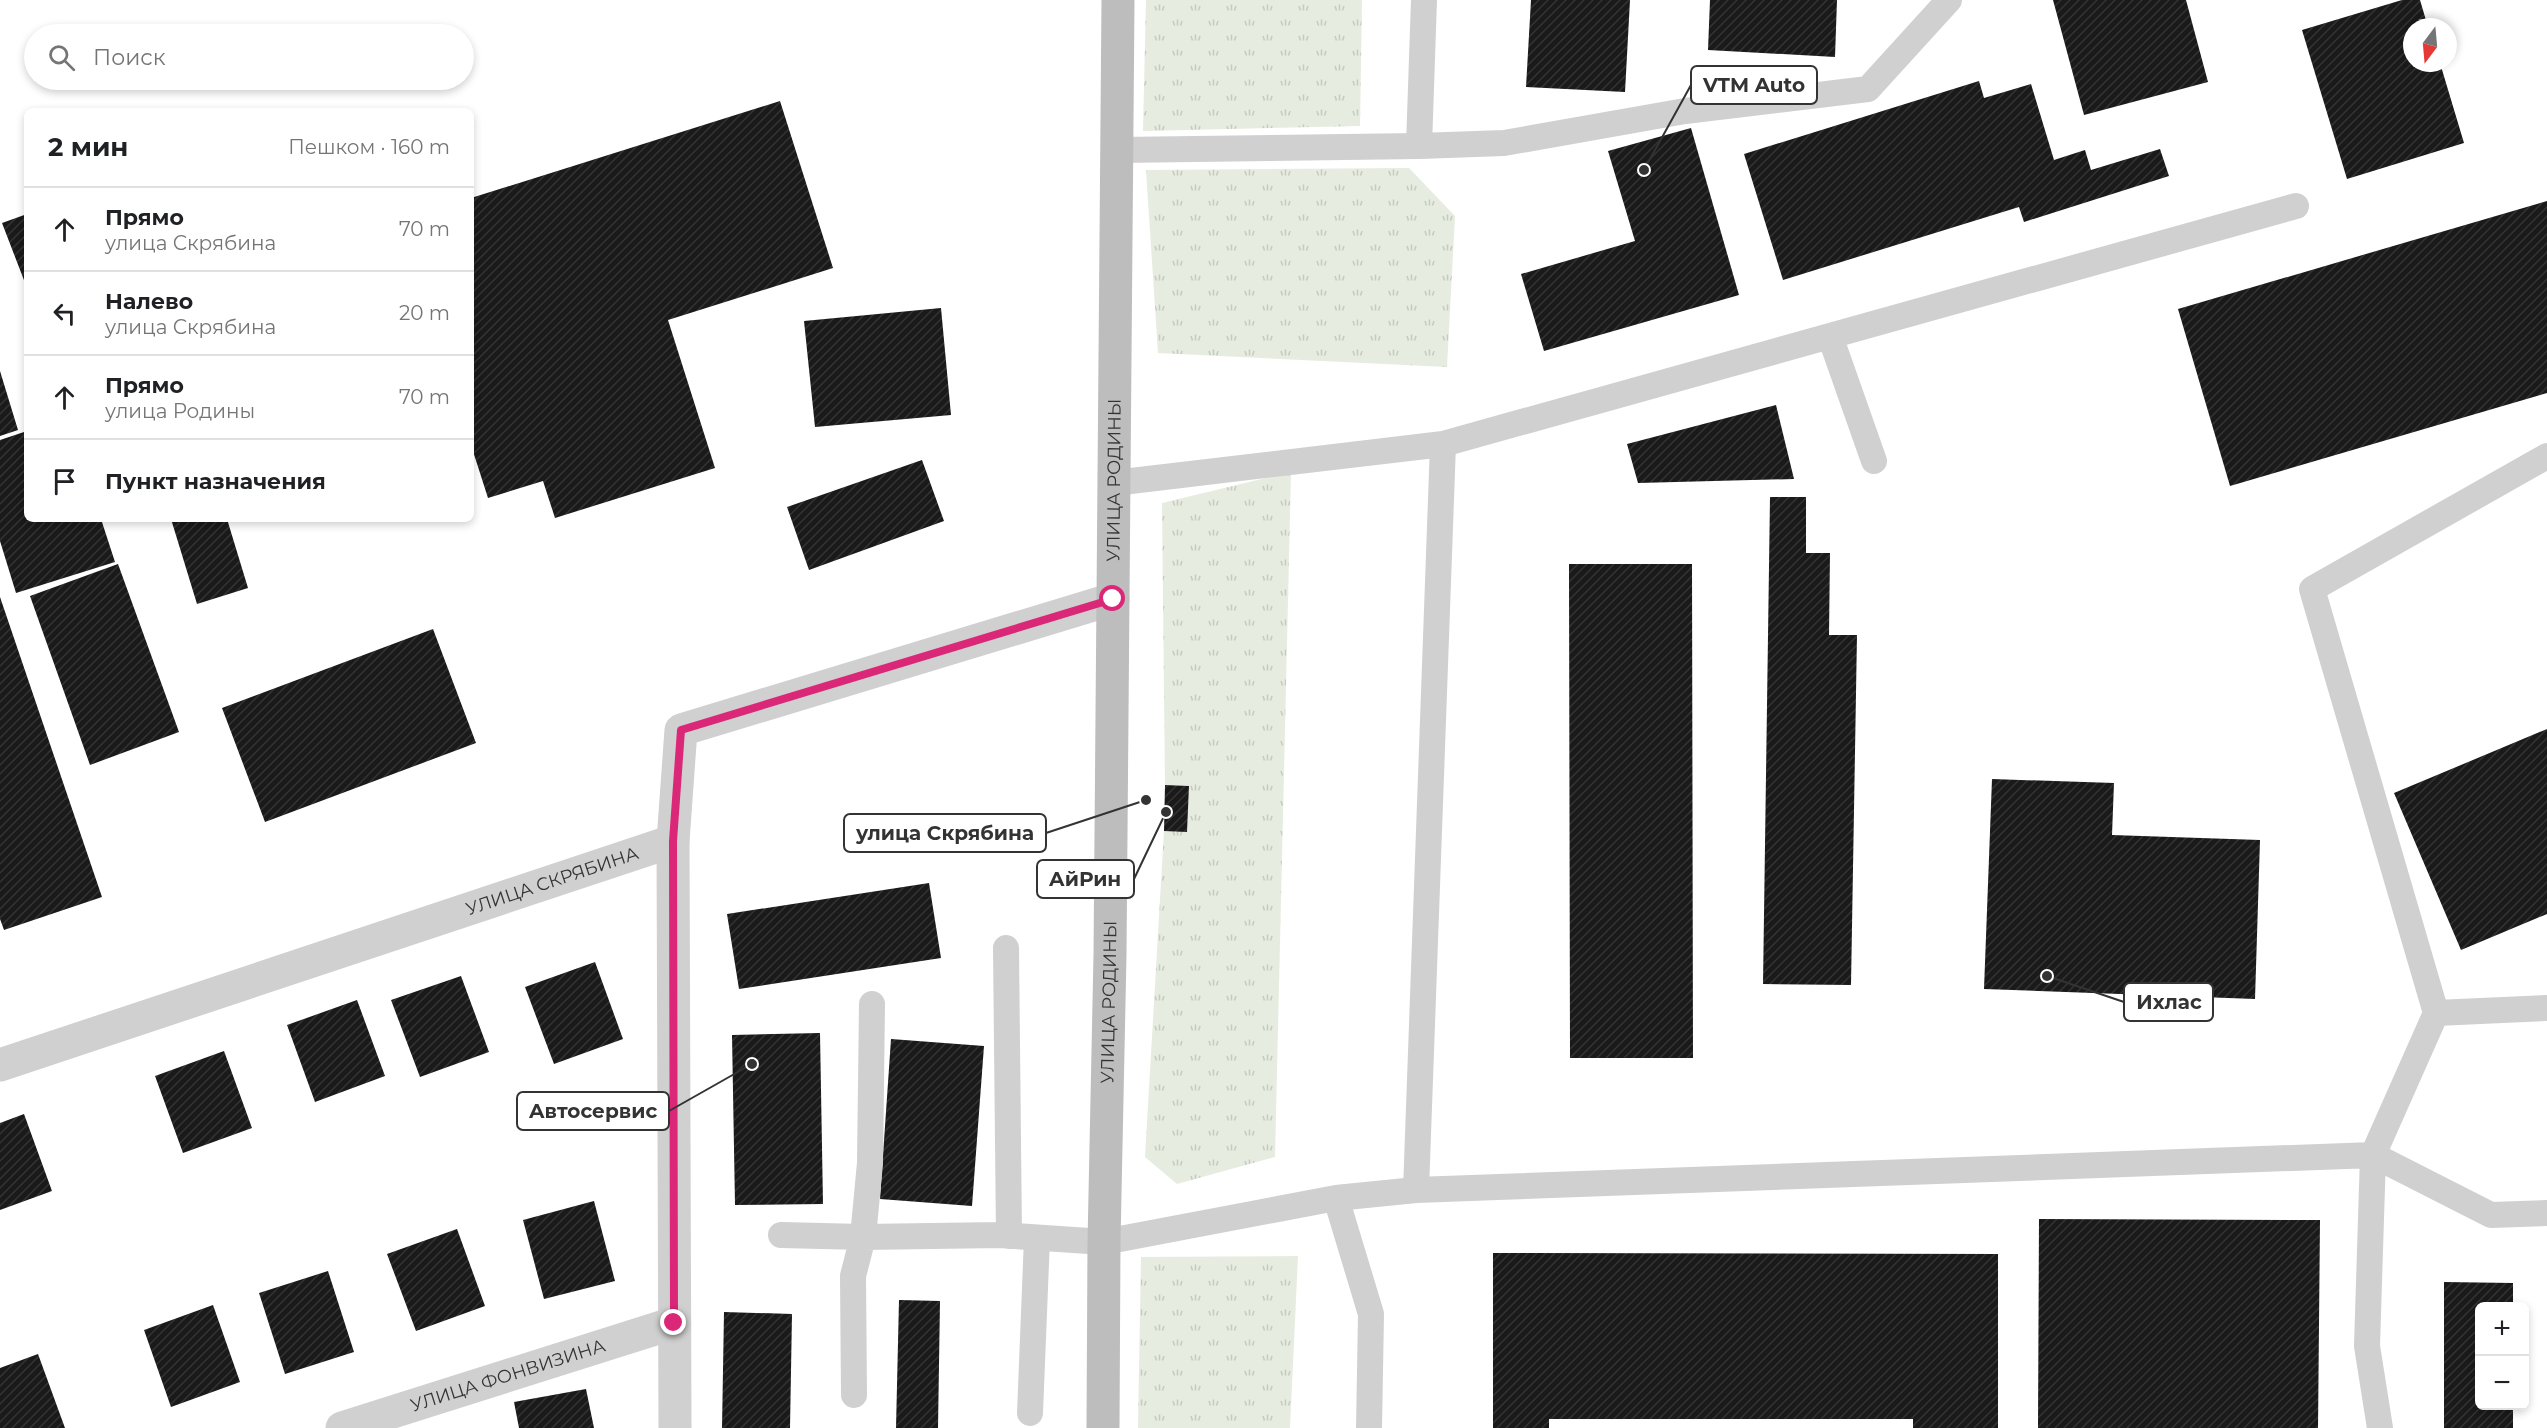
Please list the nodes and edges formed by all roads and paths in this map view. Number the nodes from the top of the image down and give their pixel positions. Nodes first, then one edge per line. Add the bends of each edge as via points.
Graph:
1 (1118, 0) edge
2 (1424, 0) edge
3 (1950, 0) edge
4 (1419, 146) junction
5 (1117, 150) junction
6 (2296, 206) dead end
7 (1830, 336) junction
8 (1443, 444) junction
9 (2547, 456) edge
10 (1874, 461) dead end
11 (1114, 483) junction
12 (1113, 599) junction
13 (673, 841) junction
14 (1006, 948) dead end
15 (872, 1004) dead end
16 (2547, 1008) edge
17 (2436, 1013) junction
18 (0, 1065) edge
19 (2373, 1155) junction
20 (1416, 1190) junction
21 (1336, 1198) junction
22 (2547, 1213) edge
23 (781, 1235) dead end
24 (1009, 1236) junction
25 (863, 1237) junction
26 (1037, 1238) junction
27 (1104, 1242) junction
28 (674, 1323) junction
29 (854, 1395) dead end
30 (1030, 1413) dead end
31 (342, 1428) edge
32 (675, 1428) edge
33 (1103, 1428) edge
34 (1369, 1428) edge
35 (2380, 1428) edge

1 - 5 street, УЛИЦА РОДИНЫ
2 - 4 lane
3 - 4 lane via 1868,89 1685,111 1504,144
4 - 5 lane
5 - 11 street, УЛИЦА РОДИНЫ
6 - 7 lane
7 - 8 lane
7 - 10 lane
8 - 11 lane
8 - 20 lane
9 - 17 lane via 2312,590
11 - 12 street, УЛИЦА РОДИНЫ
12 - 13 street via 681,730
12 - 27 street, УЛИЦА РОДИНЫ
13 - 18 street, УЛИЦА СКРЯБИНА
13 - 28 street
14 - 24 lane
15 - 25 lane via 870,1163
16 - 17 lane
17 - 19 lane
19 - 20 lane
19 - 22 lane via 2491,1215
19 - 35 lane via 2367,1346
20 - 21 lane
21 - 27 lane
21 - 34 lane via 1371,1314
23 - 25 lane
24 - 25 lane
24 - 26 lane
25 - 29 lane via 853,1276
26 - 27 lane
26 - 30 lane
27 - 33 street, УЛИЦА РОДИНЫ
28 - 31 street, УЛИЦА ФОНВИЗИНА
28 - 32 street

